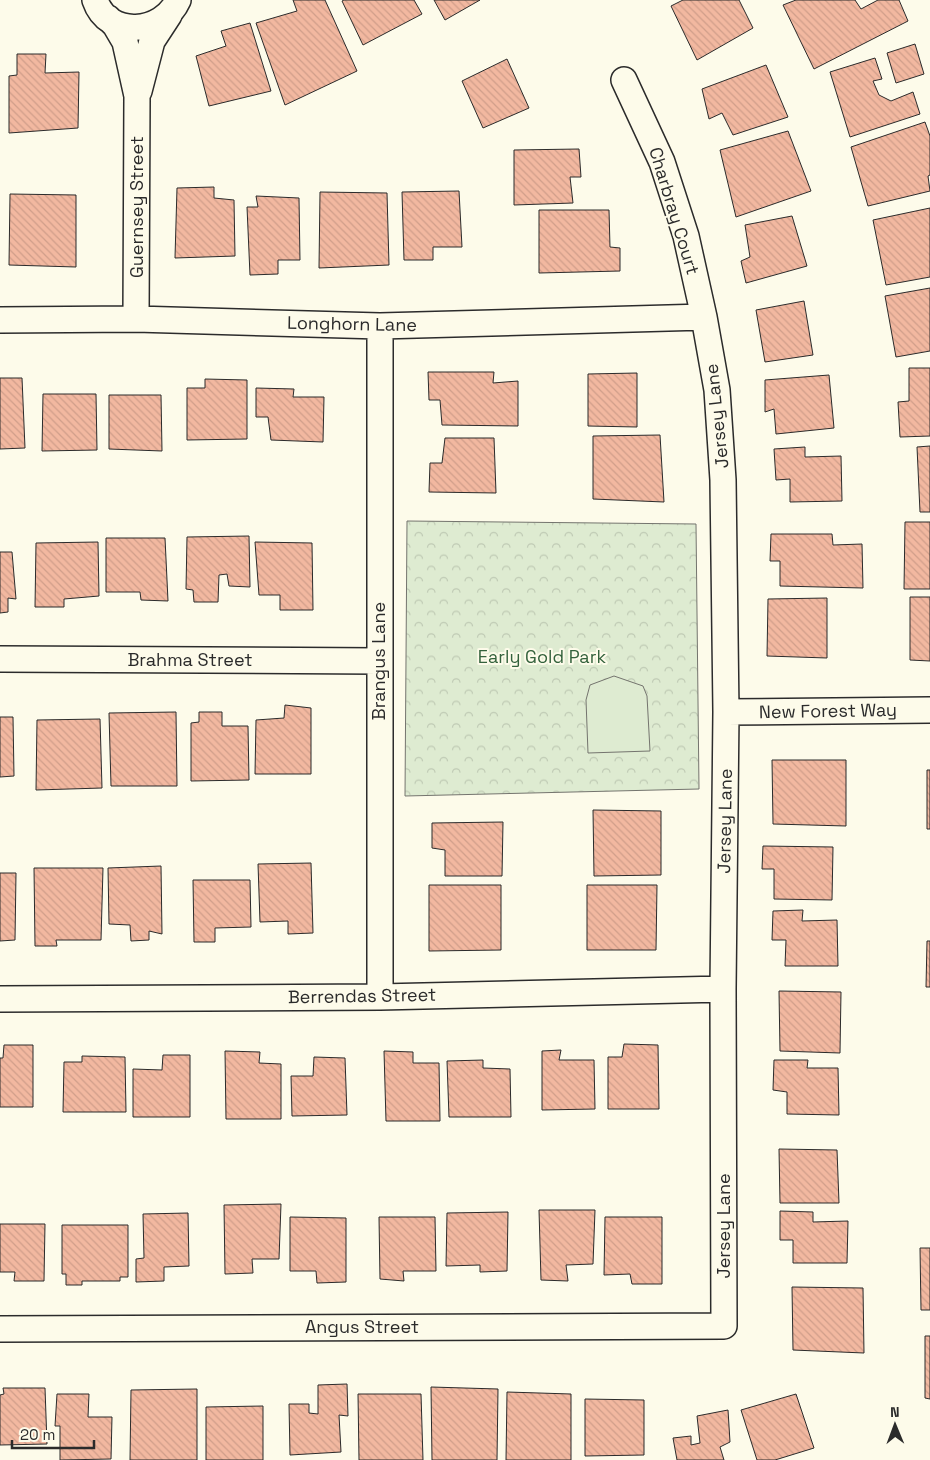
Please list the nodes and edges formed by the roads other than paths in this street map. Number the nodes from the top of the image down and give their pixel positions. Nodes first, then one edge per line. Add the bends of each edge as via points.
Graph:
1 (79, 0) edge
2 (176, 4) edge
3 (103, 11) edge
4 (624, 80) dead end
5 (137, 96) junction
6 (704, 317) junction
7 (136, 319) junction
8 (0, 320) edge
9 (380, 326) junction
10 (0, 659) edge
11 (379, 661) junction
12 (930, 710) edge
13 (726, 712) junction
14 (723, 989) junction
15 (380, 997) junction
16 (0, 999) edge
17 (724, 1326) joint
18 (0, 1328) edge

1 - 3 street
2 - 3 street via 159,23 146,27 120,25
2 - 5 street, Guernsey Street via 152,41
3 - 5 street, Guernsey Street via 125,42
4 - 6 street, Charbray Court via 662,162 686,236
5 - 7 street, Guernsey Street
6 - 9 street, Longhorn Lane
6 - 13 street, Jersey Lane via 717,390 723,480
7 - 8 street, Longhorn Lane
7 - 9 street, Longhorn Lane
9 - 11 street, Brangus Lane
10 - 11 street, Brahma Street
11 - 15 street, Brangus Lane
12 - 13 street, New Forest Way
13 - 14 street, Jersey Lane
14 - 15 street, Berrendas Street
14 - 17 street, Jersey Lane
15 - 16 street, Berrendas Street
17 - 18 street, Angus Street

